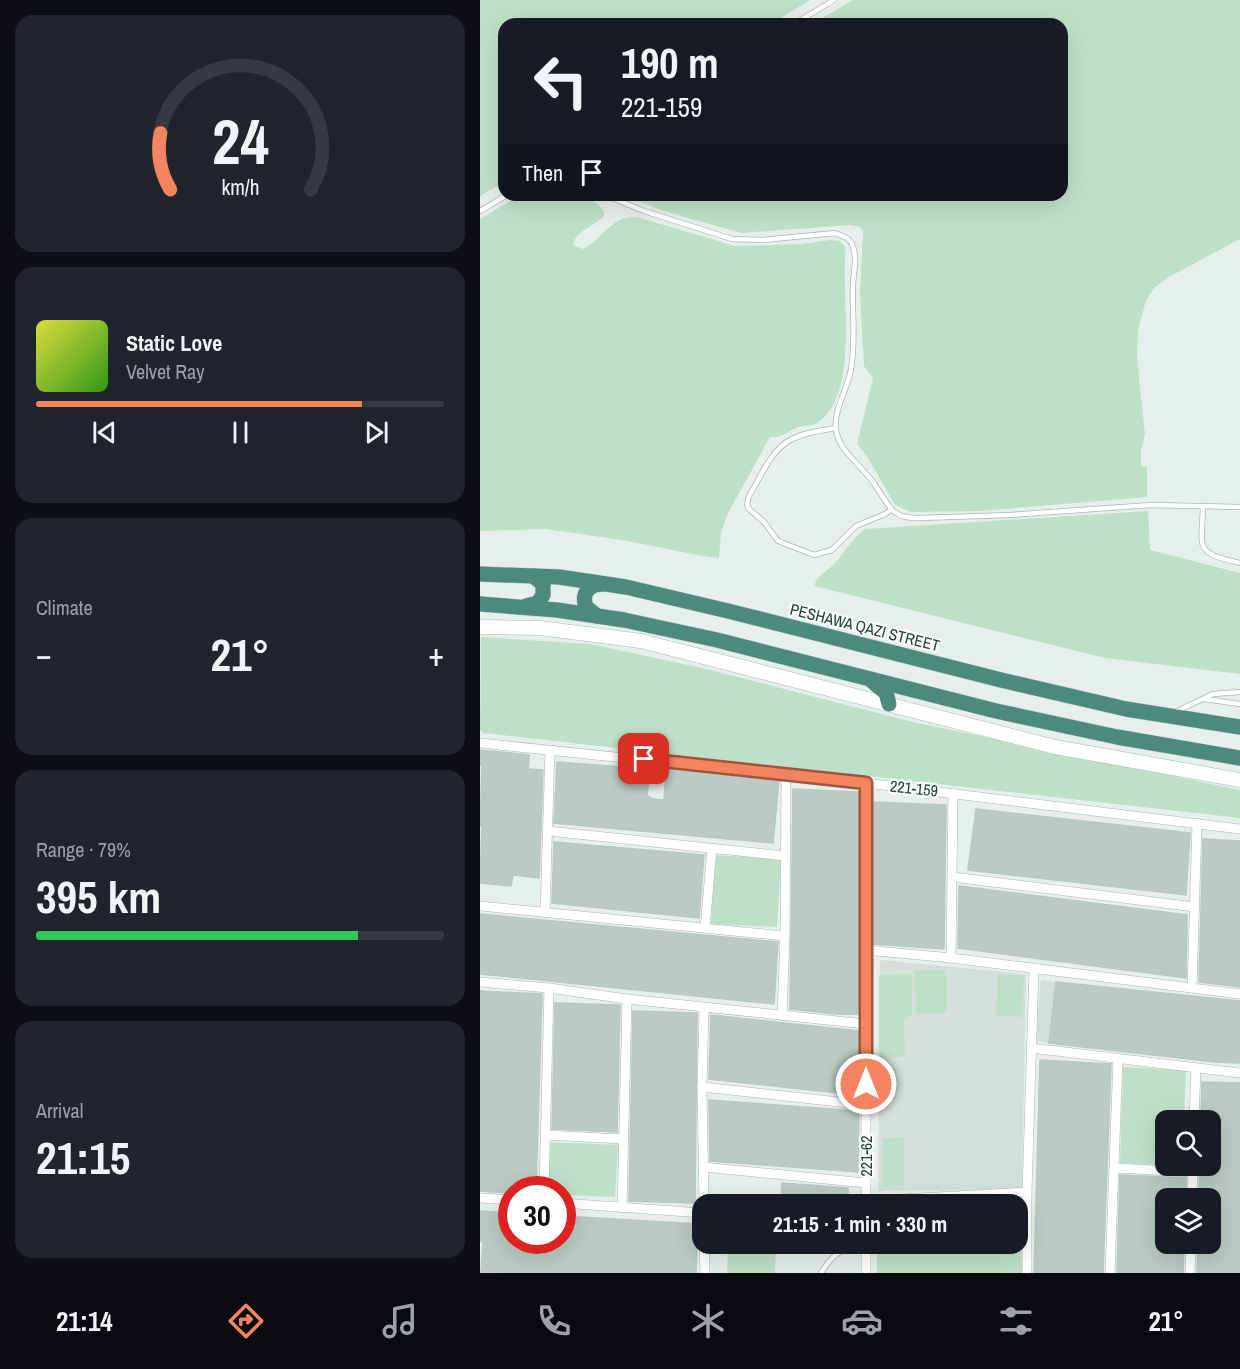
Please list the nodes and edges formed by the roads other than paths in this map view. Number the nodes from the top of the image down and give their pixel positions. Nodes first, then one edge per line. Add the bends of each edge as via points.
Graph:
1 (834, 0) edge
2 (804, 18) edge
3 (498, 200) edge
4 (620, 201) edge
5 (480, 211) edge
6 (835, 428) junction
7 (1203, 506) junction
8 (1240, 507) edge
9 (891, 510) junction
10 (1240, 563) edge
11 (480, 574) edge
12 (533, 576) junction
13 (603, 584) junction
14 (480, 604) edge
15 (520, 607) junction
16 (597, 616) junction
17 (480, 627) edge
18 (870, 679) junction
19 (1240, 692) edge
20 (1202, 699) junction
21 (889, 704) junction
22 (1240, 704) edge
23 (1169, 716) junction
24 (1240, 727) edge
25 (480, 743) edge
26 (550, 750) junction
27 (1240, 758) edge
28 (786, 774) junction
29 (1240, 780) edge
30 (866, 783) junction
31 (953, 793) junction
32 (1197, 823) junction
33 (1240, 829) edge
34 (549, 831) junction
35 (712, 848) junction
36 (785, 856) junction
37 (952, 878) junction
38 (480, 906) edge
39 (1196, 907) junction
40 (545, 912) junction
41 (705, 928) junction
42 (785, 936) junction
43 (866, 950) junction
44 (951, 958) junction
45 (1034, 969) junction
46 (480, 982) edge
47 (549, 988) junction
48 (1192, 988) junction
49 (1240, 994) edge
50 (627, 999) junction
51 (704, 1008) junction
52 (782, 1016) junction
53 (866, 1024) junction
54 (1031, 1048) junction
55 (1118, 1059) junction
56 (1196, 1068) junction
57 (1240, 1073) edge
58 (702, 1087) junction
59 (866, 1104) junction
60 (1194, 1110) edge
61 (546, 1136) junction
62 (622, 1139) junction
63 (703, 1167) junction
64 (1115, 1168) junction
65 (1155, 1169) edge
66 (545, 1176) edge
67 (866, 1183) junction
68 (1027, 1192) junction
69 (704, 1194) edge
70 (866, 1194) edge
71 (995, 1194) edge
72 (480, 1198) edge
73 (498, 1199) edge
74 (576, 1204) edge
75 (622, 1208) junction
76 (692, 1213) edge
77 (704, 1254) edge
78 (837, 1254) edge
79 (866, 1254) edge
80 (1191, 1254) edge
81 (705, 1273) edge
82 (821, 1273) edge
83 (866, 1273) edge
84 (1026, 1273) edge
85 (1110, 1273) edge
86 (1190, 1273) edge

1 - 2 lane
3 - 5 lane
4 - 6 lane via 732,238 763,240 835,233 848,238 855,252 854,348
6 - 9 lane via 844,450 869,475
6 - 9 lane via 800,435 779,447 748,500 748,508 778,541 814,555 832,550 856,526
7 - 8 lane
7 - 9 lane via 1151,505 913,518
7 - 10 lane via 1202,542 1206,552
11 - 12 highway, PESHAWA QAZI STREET
12 - 13 highway, PESHAWA QAZI STREET
12 - 15 highway via 543,584 543,595 538,603
13 - 16 highway via 592,585 584,597 586,607
13 - 23 highway, PESHAWA QAZI STREET via 728,611 1012,683
14 - 15 highway
15 - 16 highway
16 - 18 highway via 717,640
17 - 21 main road via 540,628 641,641
18 - 21 highway via 886,693
18 - 27 highway via 1006,714
19 - 20 lane
20 - 22 lane
20 - 23 lane
21 - 29 main road via 1055,747
23 - 24 highway, PESHAWA QAZI STREET
25 - 26 street, 221-159
26 - 28 street, 221-159
26 - 34 street
28 - 30 street, 221-159
28 - 36 street
30 - 31 street, 221-159
30 - 43 street, 221-62
31 - 32 street, 221-159
31 - 37 street
32 - 33 street, 221-159
32 - 39 street
34 - 35 street
34 - 40 street
35 - 36 street
35 - 41 street
36 - 42 street
37 - 39 street
37 - 44 street
38 - 40 street
39 - 48 street
40 - 41 street
41 - 42 street
42 - 52 street
43 - 44 street
43 - 53 street, 221-62
44 - 45 street
45 - 48 street
45 - 54 street
46 - 47 street
47 - 50 street
47 - 61 street
48 - 49 street
50 - 51 street
50 - 62 street
51 - 52 street
51 - 58 street
52 - 53 street
53 - 59 street, 221-62
54 - 55 street
54 - 68 street
55 - 56 street
55 - 64 street
56 - 57 street
56 - 60 street
58 - 59 street
58 - 63 street
59 - 67 street, 221-62
61 - 62 street
61 - 66 street
62 - 75 street
63 - 67 street
63 - 69 street
64 - 65 street
64 - 85 street
67 - 70 street, 221-62
68 - 71 street
68 - 84 street
72 - 73 street
74 - 75 street
75 - 76 street
77 - 81 street
78 - 82 lane
79 - 83 street
80 - 86 street

